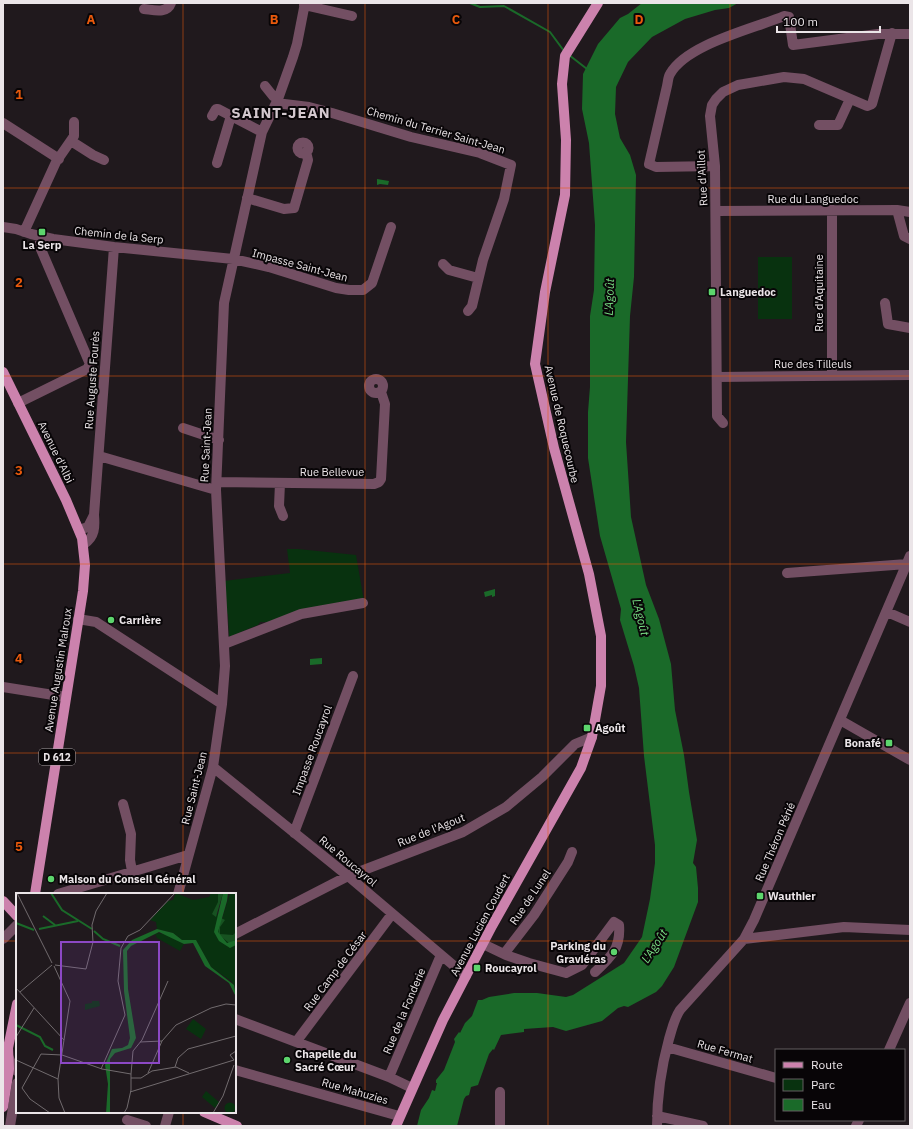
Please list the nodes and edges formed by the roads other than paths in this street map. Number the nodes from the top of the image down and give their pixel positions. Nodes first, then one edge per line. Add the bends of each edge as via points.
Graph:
1 (171, 3) edge
2 (598, 3) edge
3 (305, 4) edge
4 (144, 9) dead end
5 (352, 16) dead end
6 (892, 33) junction
7 (910, 34) edge
8 (265, 86) dead end
9 (850, 99) junction
10 (277, 101) junction
11 (212, 116) dead end
12 (231, 116) junction
13 (74, 122) dead end
14 (3, 123) edge
15 (819, 125) dead end
16 (262, 132) junction
17 (71, 141) junction
18 (306, 152) dead end
19 (59, 159) junction
20 (104, 160) dead end
21 (217, 163) dead end
22 (715, 166) junction
23 (247, 198) junction
24 (832, 210) junction
25 (897, 210) junction
26 (716, 211) junction
27 (910, 212) edge
28 (3, 227) edge
29 (391, 227) dead end
30 (24, 232) junction
31 (40, 237) junction
32 (910, 239) edge
33 (114, 248) junction
34 (233, 260) junction
35 (444, 264) dead end
36 (478, 278) junction
37 (884, 303) dead end
38 (468, 311) dead end
39 (910, 328) edge
40 (717, 358) junction
41 (3, 372) edge
42 (910, 375) edge
43 (832, 376) junction
44 (717, 377) junction
45 (733, 377) junction
46 (381, 392) dead end
47 (18, 403) junction
48 (723, 423) dead end
49 (184, 428) dead end
50 (219, 440) junction
51 (99, 456) junction
52 (280, 483) junction
53 (217, 486) junction
54 (94, 515) junction
55 (282, 516) dead end
56 (79, 530) junction
57 (84, 544) junction
58 (908, 560) edge
59 (786, 573) dead end
60 (363, 603) dead end
61 (887, 612) junction
62 (78, 619) junction
63 (910, 622) edge
64 (224, 644) junction
65 (353, 676) dead end
66 (3, 687) edge
67 (66, 697) junction
68 (222, 704) junction
69 (840, 720) junction
70 (592, 737) junction
71 (910, 760) edge
72 (213, 767) junction
73 (123, 804) dead end
74 (294, 833) junction
75 (572, 852) dead end
76 (188, 855) junction
77 (132, 871) junction
78 (348, 876) junction
79 (35, 893) edge
80 (61, 893) edge
81 (178, 893) edge
82 (3, 901) edge
83 (392, 914) junction
84 (16, 915) edge
85 (16, 926) edge
86 (910, 930) edge
87 (236, 933) edge
88 (3, 939) edge
89 (744, 939) junction
90 (483, 944) junction
91 (504, 954) junction
92 (441, 955) junction
93 (595, 972) dead end
94 (466, 976) junction
95 (910, 1003) edge
96 (16, 1009) edge
97 (236, 1019) edge
98 (10, 1032) edge
99 (296, 1042) junction
100 (667, 1047) junction
101 (889, 1049) edge
102 (9, 1056) edge
103 (16, 1070) edge
104 (236, 1070) edge
105 (389, 1077) junction
106 (775, 1078) edge
107 (412, 1088) junction
108 (16, 1089) edge
109 (500, 1092) dead end
110 (3, 1107) edge
111 (169, 1113) edge
112 (206, 1113) edge
113 (399, 1116) junction
114 (127, 1120) dead end
115 (657, 1121) edge
116 (10, 1126) edge
117 (146, 1126) edge
118 (164, 1126) edge
119 (237, 1126) edge
120 (396, 1126) edge
121 (500, 1126) edge
122 (703, 1126) edge

1 - 4 street via 164,11
2 - 70 main road, Avenue de Roquecourbe via 566,53 562,84 566,140 565,195 545,292 535,364 554,448 589,574 601,636 601,686
3 - 5 street
3 - 10 street, Rue Saint-Jean via 297,44
6 - 7 street
6 - 9 street, Rue d'Aillot via 872,104 867,106
6 - 22 street via 793,45 789,17 784,16 715,40 685,57 668,75 649,164 656,167
8 - 10 street
9 - 15 street via 838,125
9 - 22 street, Rue d'Aillot via 804,80 784,77 731,87 722,92 712,105 710,116
10 - 16 street, Rue Saint-Jean
10 - 36 street, Chemin du Terrier Saint-Jean via 332,112 411,137 480,153 510,165 504,199
11 - 12 street via 218,109
12 - 16 street
12 - 21 street
13 - 17 street via 74,136
14 - 19 street
16 - 23 street, Rue Saint-Jean
17 - 19 street
17 - 20 street
18 - 23 street via 308,160 294,208 284,209
19 - 30 street
22 - 26 street, Rue d'Aillot
23 - 34 street, Rue Saint-Jean
24 - 25 street, Rue du Languedoc
24 - 26 street, Rue du Languedoc
24 - 43 street, Rue d'Aquitaine
25 - 27 street, Rue du Languedoc
25 - 32 street via 904,236
26 - 40 street, Rue d'Aillot
28 - 30 street, Chemin de la Serp
29 - 34 street, Impasse Saint-Jean via 372,283 363,290 336,288 269,267
30 - 31 street, Chemin de la Serp
31 - 33 street, Chemin de la Serp
31 - 47 street via 41,250 90,364 87,369
33 - 34 street, Chemin de la Serp
33 - 51 street, Rue Auguste Fourès
34 - 50 street, Rue Saint-Jean via 224,303
35 - 36 street via 449,270
36 - 38 street, Chemin du Terrier Saint-Jean via 472,306
37 - 39 street via 888,324
40 - 44 street, Rue d'Aillot
40 - 45 street via 724,370
41 - 47 main road, Avenue d'Albi / D 612
42 - 43 street, Rue des Tilleuls
43 - 45 street, Rue des Tilleuls
44 - 45 street, Rue des Tilleuls
44 - 48 street, Rue d'Aillot via 717,416
46 - 52 street, Rue Bellevue via 385,404 379,482
47 - 56 main road, Avenue d'Albi / D 612
49 - 50 street
50 - 53 street, Rue Saint-Jean
51 - 53 street, Rue Bellevue
51 - 54 street, Rue Auguste Fourès
52 - 53 street, Rue Bellevue
52 - 55 street
53 - 64 street, Rue Saint-Jean
54 - 56 street via 88,527
54 - 57 street, Rue Auguste Fourès via 95,526 92,536
56 - 57 main road, Avenue d'Albi / D 612
57 - 62 main road, Avenue Augustin Malroux / D 612 via 85,573
58 - 59 street
58 - 61 street, Rue Théron Périé
60 - 64 street via 301,614
61 - 63 street
61 - 69 street, Rue Théron Périé
62 - 67 main road, Avenue Augustin Malroux / D 612
62 - 68 street via 96,622
64 - 68 street, Rue Saint-Jean
65 - 74 street, Impasse Roucayrol
66 - 67 street
67 - 79 main road, Avenue Augustin Malroux / D 612
68 - 72 street, Rue Saint-Jean
69 - 71 street
69 - 89 street, Rue Théron Périé
70 - 78 street, Rue de l'Agout via 575,744 542,777 506,807 463,832
70 - 90 main road, Avenue Lucien Coudert via 581,768
72 - 74 street, Rue Roucayrol
72 - 76 street, Rue Saint-Jean
73 - 77 street via 135,834 130,860
74 - 78 street, Rue Roucayrol
75 - 91 street, Rue de Lunel via 534,915
76 - 77 street
76 - 81 street, Rue Saint-Jean
77 - 80 street
78 - 83 street, Rue Roucayrol
78 - 87 street, Rue de l'Agout
82 - 84 main road
83 - 92 street, Rue Roucayrol
83 - 99 street, Rue Camp de César
85 - 88 street
86 - 89 street via 844,927
89 - 100 street, Rue Théron Périé via 680,1010 675,1018
90 - 91 street
90 - 94 main road, Avenue Lucien Coudert
91 - 93 street via 566,973 582,965 614,922 619,925 620,934 616,947 611,957
92 - 94 street, Rue Roucayrol
92 - 105 street, Rue de la Fonderie
94 - 107 main road, Avenue Lucien Coudert
95 - 101 street
96 - 98 main road
97 - 99 street
98 - 102 main road
99 - 105 street
100 - 106 street, Rue Fermat
100 - 115 street, Rue Théron Périé via 658,1094
102 - 103 street
102 - 110 main road
104 - 113 street, Rue Mahuzies
105 - 107 street
107 - 113 main road, Avenue Lucien Coudert
108 - 116 street
109 - 121 street
111 - 118 street
112 - 119 main road
113 - 120 main road, Avenue Lucien Coudert
114 - 117 street
115 - 122 street

